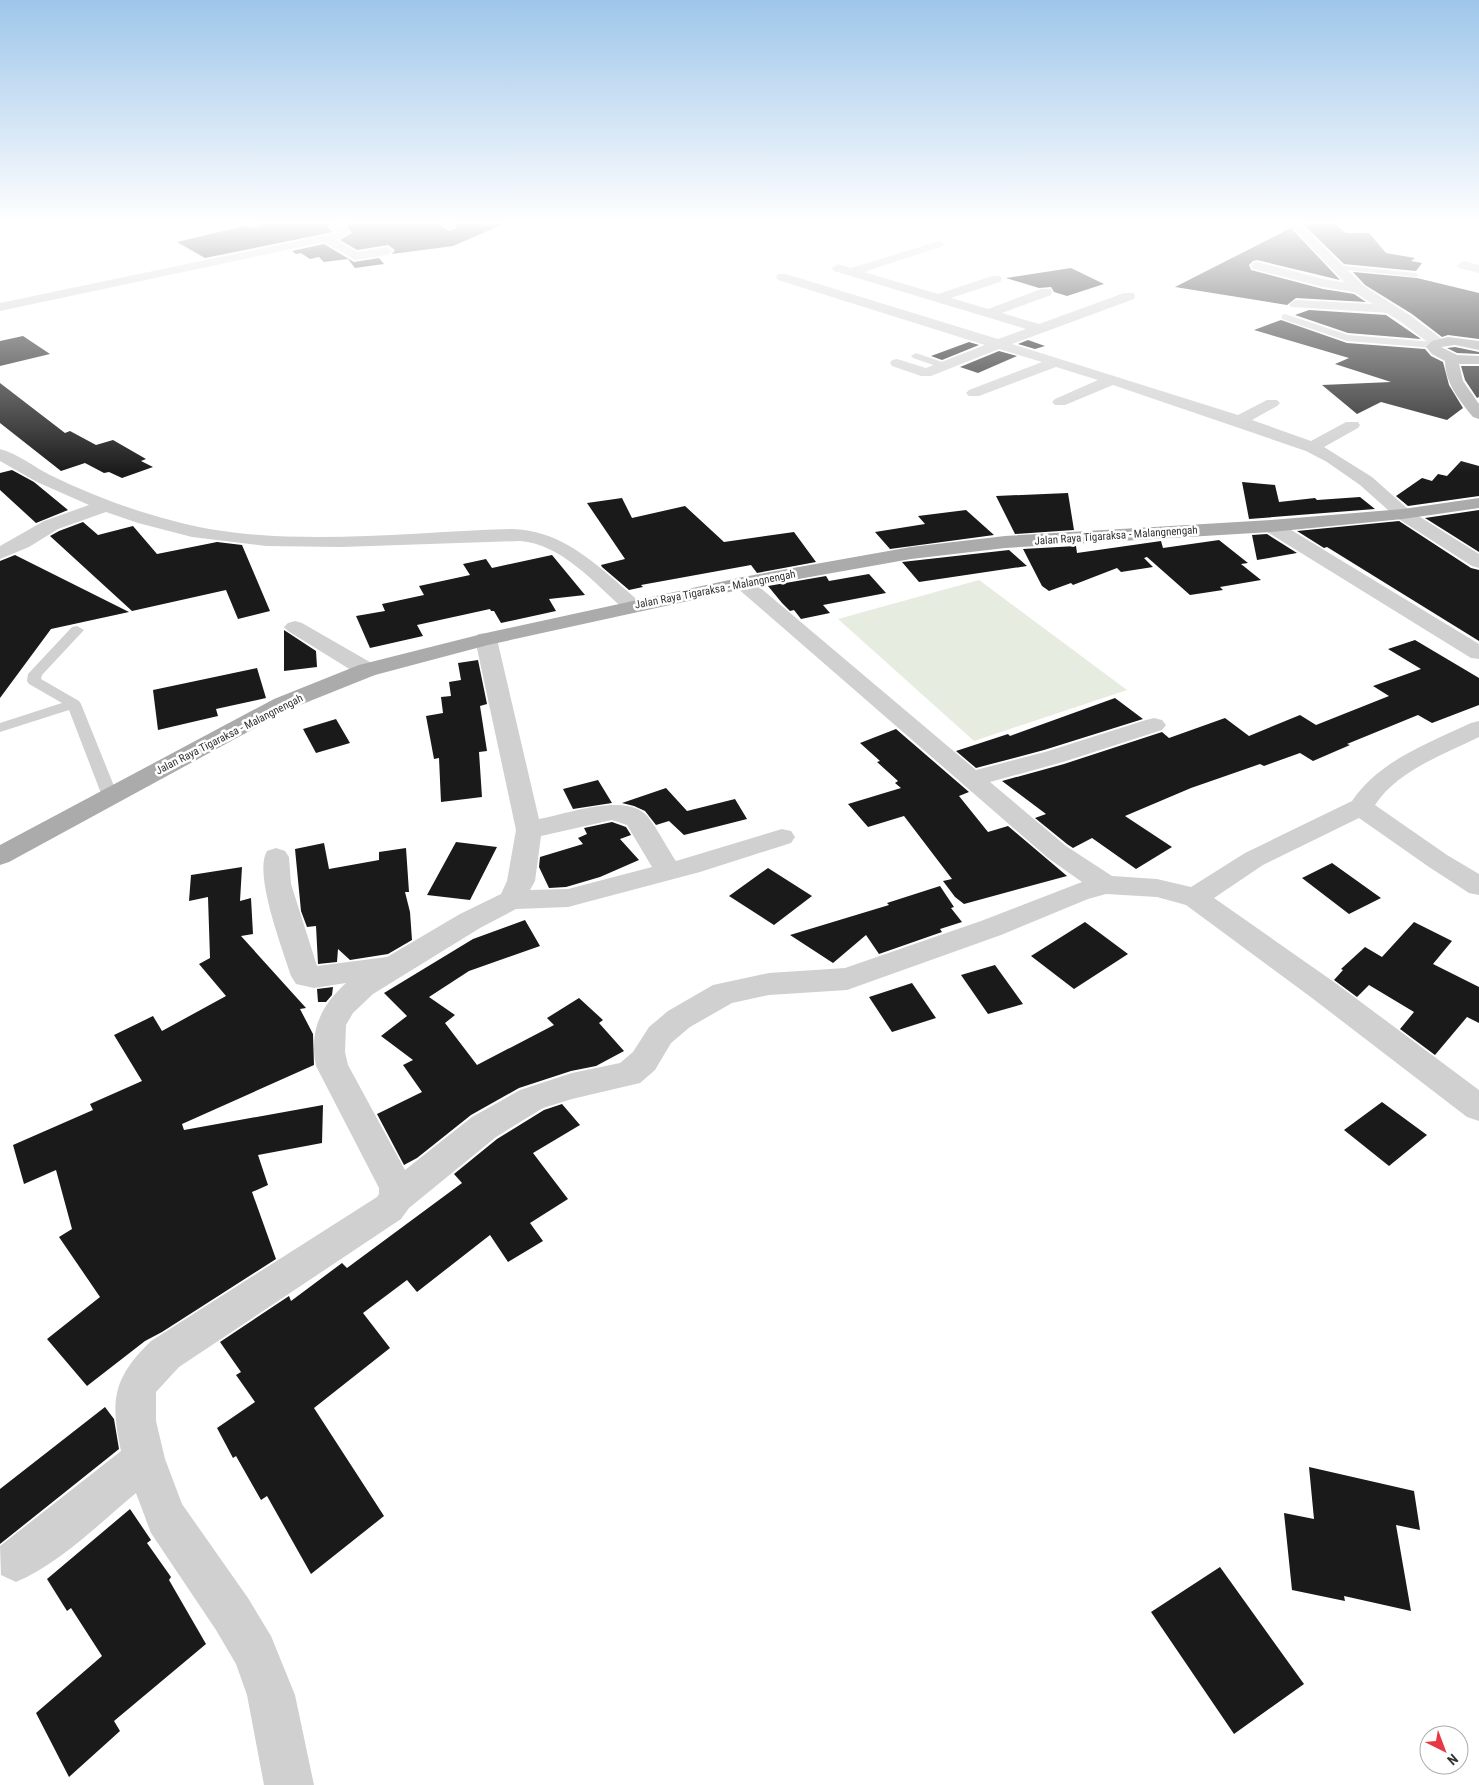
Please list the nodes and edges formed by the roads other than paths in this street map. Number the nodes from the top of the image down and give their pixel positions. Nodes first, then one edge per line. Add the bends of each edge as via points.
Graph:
1 (876, 306) edge
2 (966, 306) edge
3 (1007, 306) edge
4 (1101, 306) edge
5 (1340, 306) edge
6 (1387, 306) edge
7 (1391, 309) junction
8 (989, 313) junction
9 (1285, 317) dead end
10 (1041, 328) junction
11 (1000, 344) junction
12 (1436, 344) junction
13 (1479, 346) edge
14 (916, 356) dead end
15 (1452, 358) junction
16 (1479, 360) edge
17 (1056, 362) junction
18 (897, 363) dead end
19 (945, 366) junction
20 (1112, 380) junction
21 (974, 393) dead end
22 (1060, 402) dead end
23 (1272, 403) dead end
24 (1479, 414) edge
25 (1239, 421) junction
26 (1352, 425) dead end
27 (1312, 447) junction
28 (0, 454) edge
29 (1479, 503) edge
30 (107, 505) junction
31 (1403, 514) junction
32 (1271, 526) junction
33 (0, 553) edge
34 (1474, 555) edge
35 (743, 583) junction
36 (632, 606) junction
37 (295, 628) dead end
38 (77, 630) dead end
39 (486, 639) junction
40 (1479, 652) edge
41 (367, 670) junction
42 (74, 704) junction
43 (1154, 725) dead end
44 (0, 728) edge
45 (1479, 728) edge
46 (971, 779) junction
47 (110, 796) junction
48 (1361, 808) junction
49 (529, 830) junction
50 (782, 836) dead end
51 (0, 856) edge
52 (276, 857) dead end
53 (668, 872) junction
54 (1106, 885) junction
55 (1479, 886) edge
56 (1195, 898) junction
57 (511, 900) junction
58 (396, 966) junction
59 (1479, 1108) edge
60 (397, 1197) junction
61 (144, 1459) junction
62 (16, 1560) dead end
63 (289, 1785) edge

1 - 11 street
2 - 8 street
3 - 8 street
4 - 10 street
5 - 7 street
6 - 7 street
7 - 12 street
8 - 10 street
9 - 12 lane via 1348,338
10 - 11 street
11 - 17 street
11 - 19 street
12 - 13 main road via 1460,342
12 - 15 main road via 1434,350
14 - 19 lane
15 - 16 main road
15 - 24 main road via 1451,371 1465,398
17 - 20 street
17 - 21 street
18 - 19 street via 926,373
20 - 22 street
20 - 25 street
23 - 25 street
25 - 27 street
26 - 27 street
27 - 31 street via 1366,481
28 - 30 street via 37,475
29 - 31 main road, Jalan Raya Tigaraksa - Malangnengah
30 - 33 street via 51,525
30 - 36 street via 160,524 237,537 357,542 514,535 540,538 561,547
31 - 32 main road, Jalan Raya Tigaraksa - Malangnengah
31 - 34 street
32 - 35 main road, Jalan Raya Tigaraksa - Malangnengah via 1005,542 911,553
32 - 40 street
35 - 36 main road, Jalan Raya Tigaraksa - Malangnengah
35 - 46 street
36 - 39 main road, Jalan Raya Tigaraksa - Malangnengah
37 - 41 street
38 - 42 lane via 35,674 34,682
39 - 41 main road, Jalan Raya Tigaraksa - Malangnengah
39 - 49 street
41 - 47 main road, Jalan Raya Tigaraksa - Malangnengah via 282,704
42 - 44 lane
42 - 47 lane
43 - 46 street
45 - 48 street via 1397,770 1367,795
46 - 54 street via 1058,852
47 - 51 main road, Jalan Raya Tigaraksa - Malangnengah
48 - 55 street
48 - 56 street via 1261,856 1215,882
49 - 53 street via 612,812 627,814 636,819
49 - 57 street via 521,882
50 - 53 street
52 - 58 street via 277,884 306,976
53 - 57 street via 568,898
54 - 56 street via 1157,888
54 - 60 street via 1079,892 847,980 769,984 724,993 679,1019 660,1035 644,1061 629,1074 572,1086 532,1099 484,1127
56 - 59 street
57 - 58 street
58 - 60 street via 362,986 342,1005 332,1025 329,1052 332,1066 396,1187
60 - 61 street via 389,1208 185,1340 148,1371 139,1385 136,1400 138,1437
61 - 62 street
61 - 63 street via 166,1518 255,1652 271,1695

